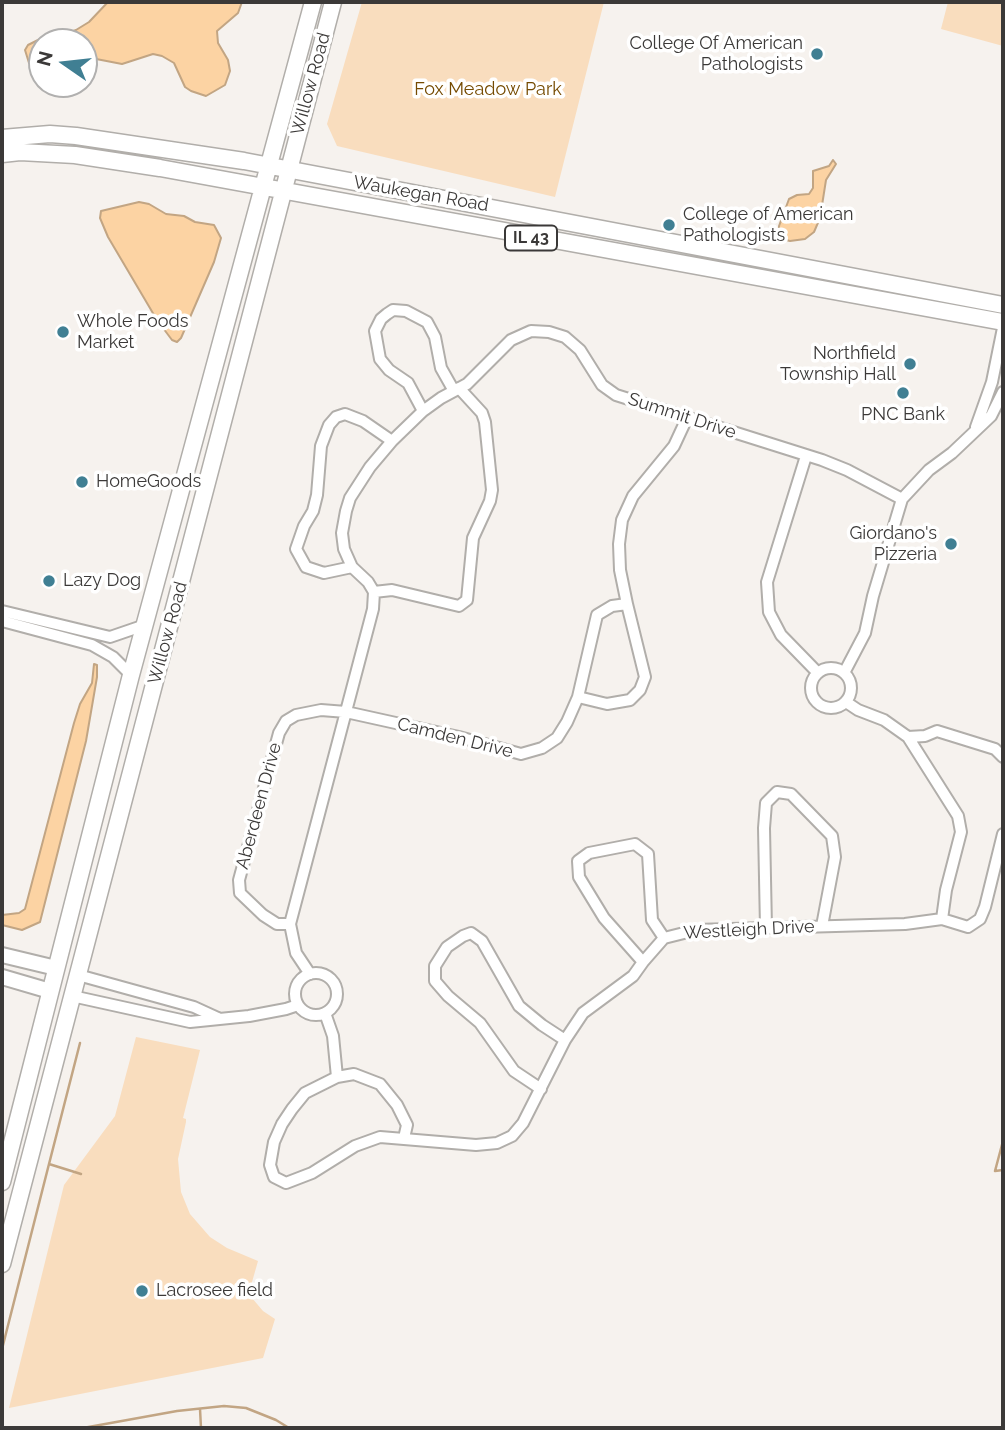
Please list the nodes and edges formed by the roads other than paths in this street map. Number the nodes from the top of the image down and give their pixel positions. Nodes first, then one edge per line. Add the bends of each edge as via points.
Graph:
1 (313, 2) edge
2 (332, 2) edge
3 (2, 138) edge
4 (2, 154) edge
5 (270, 166) junction
6 (288, 170) junction
7 (264, 188) junction
8 (282, 192) junction
9 (1003, 305) edge
10 (1003, 322) edge
11 (1003, 328) edge
12 (456, 390) junction
13 (1003, 392) edge
14 (424, 411) junction
15 (687, 418) junction
16 (973, 433) junction
17 (392, 441) junction
18 (806, 456) junction
19 (902, 499) junction
20 (352, 567) junction
21 (374, 592) junction
22 (627, 604) junction
23 (2, 611) edge
24 (2, 621) edge
25 (145, 625) junction
26 (818, 673) junction
27 (844, 673) junction
28 (131, 675) junction
29 (578, 697) junction
30 (846, 702) junction
31 (346, 712) junction
32 (908, 737) junction
33 (1003, 757) edge
34 (1003, 834) edge
35 (942, 919) junction
36 (290, 924) junction
37 (822, 926) junction
38 (766, 928) junction
39 (664, 939) junction
40 (2, 955) edge
41 (643, 962) junction
42 (56, 968) junction
43 (310, 974) junction
44 (78, 975) junction
45 (2, 977) edge
46 (51, 991) junction
47 (72, 996) junction
48 (298, 1004) junction
49 (325, 1013) junction
50 (218, 1018) junction
51 (565, 1040) junction
52 (337, 1077) junction
53 (541, 1089) junction
54 (404, 1138) junction
55 (2, 1181) edge
56 (2, 1264) edge

1 - 5 main road, Willow Road
2 - 6 main road, Willow Road
3 - 5 main road, Waukegan Road / IL 43 via 76,136
4 - 7 main road, Waukegan Road / IL 43 via 95,158
5 - 6 main road, Waukegan Road / IL 43
5 - 7 main road, Willow Road
6 - 8 main road, Willow Road
6 - 9 main road, Waukegan Road / IL 43
7 - 8 main road, Waukegan Road / IL 43
7 - 25 main road, Willow Road
8 - 10 main road, Waukegan Road / IL 43
8 - 44 main road, Willow Road
11 - 16 street via 992,382
12 - 14 street, Summit Drive
12 - 14 street via 441,368 427,322 393,310 375,331 380,359 408,383
12 - 15 street, Summit Drive via 511,340 531,331 550,332 580,350 603,385 616,395
12 - 21 street via 482,414 492,480 491,501 470,550 467,600 459,606 392,590
13 - 16 street via 991,416
14 - 17 street, Summit Drive
15 - 18 street, Summit Drive
15 - 22 street via 674,446 633,496 622,520 620,569
16 - 19 street
17 - 20 street, Summit Drive via 370,467 346,511 342,533
17 - 20 street via 345,414 329,425 321,446 317,495 296,549 306,567 324,573
18 - 19 street, Summit Drive via 847,470
18 - 26 street via 767,582 769,611 781,635
19 - 27 street via 865,633
20 - 21 street, Summit Drive
21 - 31 street
22 - 29 street, Camden Drive via 597,615
22 - 29 street via 645,677 639,690 630,700 607,704
23 - 25 street via 110,637
24 - 28 street via 92,645
25 - 28 main road, Willow Road
26 - 27 street via 834,668
26 - 30 street via 811,691 818,704 832,708
27 - 30 street via 851,687
28 - 42 main road, Willow Road
29 - 31 street, Camden Drive via 557,738 521,754
30 - 32 street
31 - 36 street
31 - 36 street, Aberdeen Drive via 321,710 286,721 239,880 240,892 263,915 277,924
32 - 33 street via 937,731 995,749
32 - 35 street via 958,816 961,832
34 - 35 street, Westleigh Drive via 980,919 968,927
35 - 37 street, Westleigh Drive
36 - 43 street via 296,953
37 - 38 street, Westleigh Drive
37 - 38 street via 835,857 832,836 791,794 777,792 766,803
38 - 39 street, Westleigh Drive via 696,930
39 - 41 street, Westleigh Drive
39 - 41 street via 652,920 648,854 635,844 589,853 578,861 579,877 604,918
40 - 42 main road
41 - 51 street, Westleigh Drive via 633,976 583,1013
42 - 44 main road
42 - 46 main road, Willow Road
43 - 48 street via 297,986
43 - 49 street via 324,974 334,983 335,1003
44 - 47 main road, Willow Road
44 - 50 street
45 - 46 main road
46 - 47 main road
46 - 55 main road, Willow Road
47 - 50 street via 190,1022
47 - 56 main road, Willow Road
48 - 49 street via 307,1013
48 - 50 street
49 - 52 street via 333,1036
51 - 53 street, Westleigh Drive
51 - 53 street via 519,1006 482,941 471,933 447,947 435,966 435,981 480,1023 514,1071
52 - 54 street via 354,1074 380,1084 407,1125
52 - 54 street, Westleigh Drive via 305,1093 282,1124 270,1165 274,1177 286,1183 369,1140
53 - 54 street, Westleigh Drive via 523,1123 512,1136 497,1143

